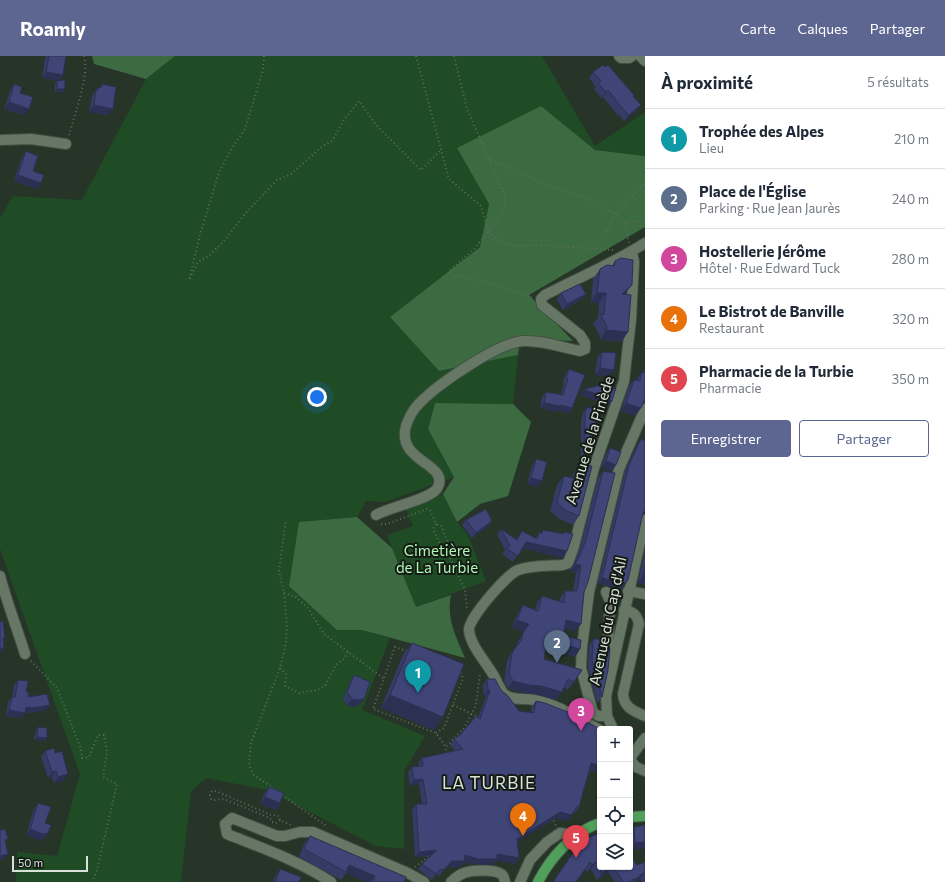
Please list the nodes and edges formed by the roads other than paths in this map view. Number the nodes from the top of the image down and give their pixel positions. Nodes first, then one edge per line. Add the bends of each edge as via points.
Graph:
1 (619, 56) edge
2 (632, 56) edge
3 (640, 56) edge
4 (645, 61) edge
5 (0, 140) edge
6 (66, 144) road end
7 (645, 243) edge
8 (632, 252) junction
9 (645, 409) edge
10 (376, 515) road end
11 (645, 520) edge
12 (0, 576) edge
13 (628, 591) junction
14 (606, 592) dead end
15 (645, 594) edge
16 (624, 610) junction
17 (25, 654) road end
18 (615, 657) junction
19 (607, 716) junction
20 (645, 716) edge
21 (612, 726) edge
22 (597, 728) edge
23 (645, 738) edge
24 (633, 759) edge
25 (633, 763) edge
26 (645, 771) edge
27 (645, 816) edge
28 (633, 817) edge
29 (597, 824) edge
30 (574, 836) junction
31 (331, 882) edge
32 (424, 882) edge
33 (451, 882) edge
34 (505, 882) edge
35 (520, 882) edge
36 (538, 882) edge

1 - 2 street
3 - 4 street
5 - 6 street via 31,139
7 - 8 street
8 - 10 street via 540,299 542,305 580,335 585,343 585,349 580,351 539,341 514,342 499,348 440,385 415,408 406,424 406,445 439,477 438,488 425,497
8 - 22 street, Avenue de la Pinède via 634,262 631,320 624,381 594,468 568,563 531,566 516,571 499,586 468,628 504,694 509,698 536,701 556,707
9 - 19 street via 619,469 589,592 577,667 593,713
11 - 13 street, Avenue du Cap d'Ail
12 - 17 street
13 - 15 street
13 - 16 street, Avenue du Cap d'Ail
14 - 18 street via 610,601 608,648
16 - 18 street, Avenue du Cap d'Ail
16 - 20 street via 638,616 640,624 623,701 628,707
18 - 19 street, Avenue du Cap d'Ail via 606,696
19 - 21 street, Avenue du Cap d'Ail
23 - 24 street
25 - 26 street
27 - 28 main road
29 - 30 main road
30 - 35 street via 560,833 547,842 530,860
30 - 36 main road
31 - 32 street via 318,873 227,834 225,824 232,818 277,836 313,832
33 - 34 street via 471,871 492,871 501,874

